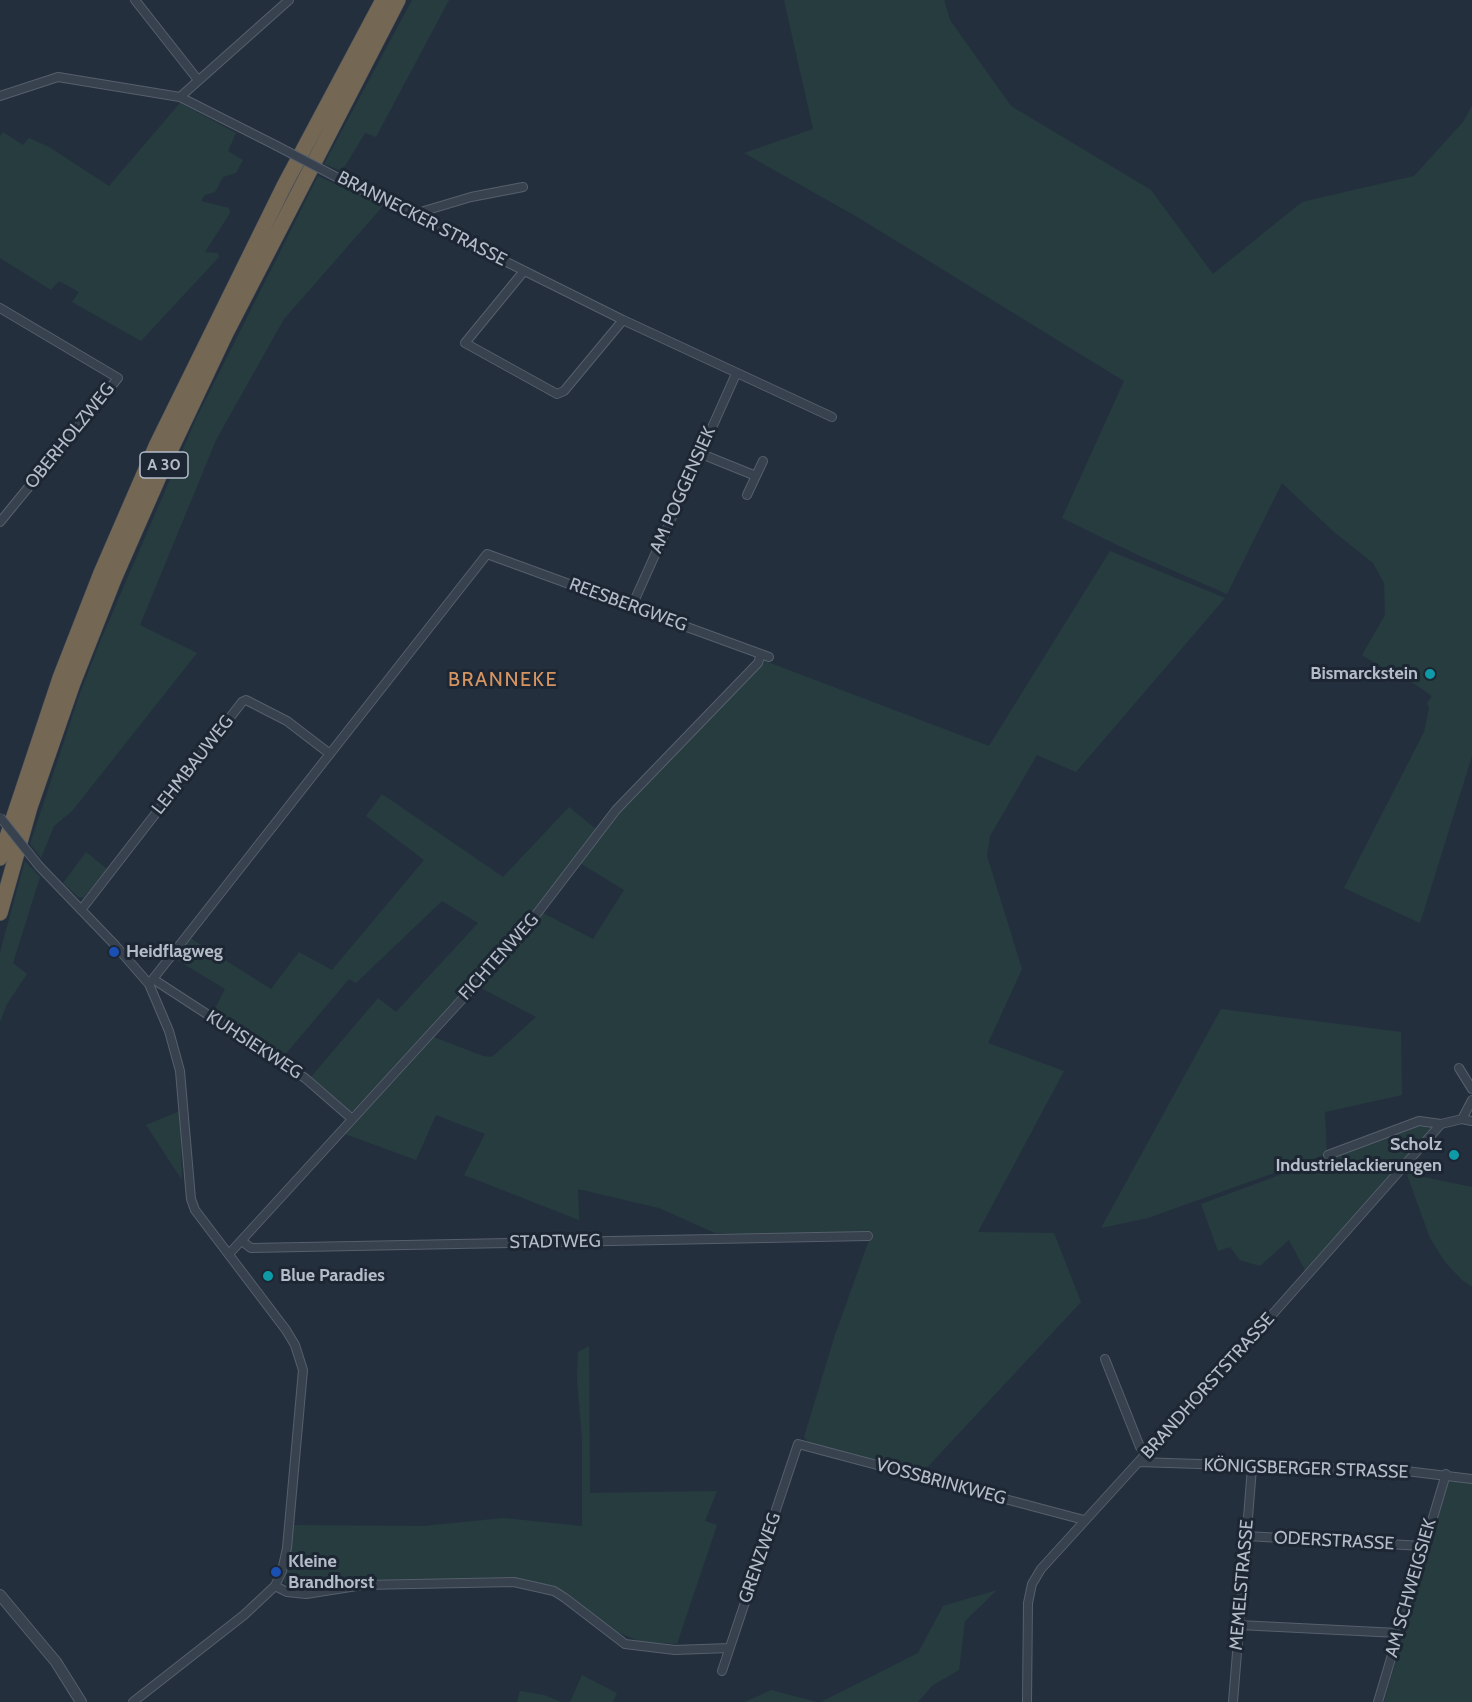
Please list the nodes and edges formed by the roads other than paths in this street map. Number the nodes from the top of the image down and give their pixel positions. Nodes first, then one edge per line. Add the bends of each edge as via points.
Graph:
1 (135, 0) edge
2 (289, 0) edge
3 (383, 0) edge
4 (398, 0) edge
5 (198, 80) junction
6 (0, 96) edge
7 (180, 97) junction
8 (523, 187) dead end
9 (417, 216) junction
10 (524, 271) junction
11 (0, 308) edge
12 (623, 320) junction
13 (736, 374) junction
14 (832, 417) dead end
15 (699, 453) junction
16 (762, 461) dead end
17 (756, 476) junction
18 (747, 495) dead end
19 (0, 522) edge
20 (632, 606) junction
21 (765, 656) joint
22 (330, 754) junction
23 (0, 817) edge
24 (0, 858) edge
25 (81, 910) junction
26 (0, 913) edge
27 (151, 982) junction
28 (1459, 1068) dead end
29 (1472, 1089) edge
30 (1472, 1100) edge
31 (351, 1118) junction
32 (1462, 1119) junction
33 (1472, 1121) edge
34 (1442, 1124) junction
35 (1328, 1155) dead end
36 (868, 1236) dead end
37 (243, 1242) junction
38 (229, 1254) junction
39 (1105, 1359) dead end
40 (798, 1444) joint
41 (1147, 1454) junction
42 (1139, 1462) junction
43 (1252, 1468) junction
44 (1446, 1474) junction
45 (1472, 1479) edge
46 (1084, 1520) junction
47 (1246, 1536) junction
48 (1423, 1546) junction
49 (275, 1586) junction
50 (0, 1595) edge
51 (1239, 1625) junction
52 (1398, 1633) junction
53 (729, 1648) junction
54 (722, 1671) dead end
55 (81, 1702) edge
56 (133, 1702) edge
57 (1027, 1702) edge
58 (1233, 1702) edge
59 (1378, 1702) edge

1 - 5 street
2 - 5 street
3 - 24 highway, A 30 via 274,206 158,444 60,678
4 - 26 highway, A 30 via 226,333 124,557 73,683 30,807
5 - 7 street
6 - 7 street, BRANNECKER STRASSE via 58,78
7 - 9 street, BRANNECKER STRASSE, bridge
8 - 9 street via 471,197
9 - 10 street, BRANNECKER STRASSE
10 - 12 street, BRANNECKER STRASSE
10 - 12 street via 465,343 557,394 564,391
11 - 19 street, OBERHOLZWEG via 118,378
12 - 13 street, BRANNECKER STRASSE
13 - 14 street, BRANNECKER STRASSE
13 - 15 street, AM POGGENSIEK
15 - 17 street
15 - 20 street, AM POGGENSIEK
16 - 17 street
17 - 18 street
20 - 21 street, REESBERGWEG
20 - 22 street, REESBERGWEG via 487,554
21 - 31 street, FICHTENWEG via 616,810 519,937
22 - 25 street, LEHMBAUWEG via 287,721 246,700 242,702
22 - 27 street
23 - 25 street, bridge
25 - 27 street
27 - 31 street, KUHSIEKWEG via 305,1078
27 - 38 street via 180,1071 191,1199
28 - 29 street
30 - 32 street
31 - 37 street, FICHTENWEG
32 - 33 street
32 - 34 street
34 - 35 street via 1419,1121
34 - 41 street, BRANDHORSTSTRASSE
36 - 37 street, STADTWEG via 251,1248
37 - 38 street, FICHTENWEG
38 - 49 street via 295,1345 303,1370 287,1548
39 - 41 street via 1140,1447
40 - 46 street, VOSSBRINKWEG
40 - 53 street, GRENZWEG
41 - 42 street, BRANDHORSTSTRASSE
42 - 43 street, KÖNIGSBERGER STRASSE
42 - 46 street, BRANDHORSTSTRASSE
43 - 44 street, KÖNIGSBERGER STRASSE
43 - 47 street, MEMELSTRASSE
44 - 45 street, KÖNIGSBERGER STRASSE
44 - 48 street, AM SCHWEIGSIEK
46 - 57 street, BRANDHORSTSTRASSE via 1032,1584 1028,1603
47 - 48 street, ODERSTRASSE
47 - 51 street, MEMELSTRASSE
48 - 52 street, AM SCHWEIGSIEK
49 - 53 street via 306,1594 363,1585 514,1582 560,1594 625,1644 675,1650
49 - 56 street
50 - 55 street via 56,1662
51 - 52 street
51 - 58 street, MEMELSTRASSE
52 - 59 street, AM SCHWEIGSIEK
53 - 54 street, GRENZWEG

